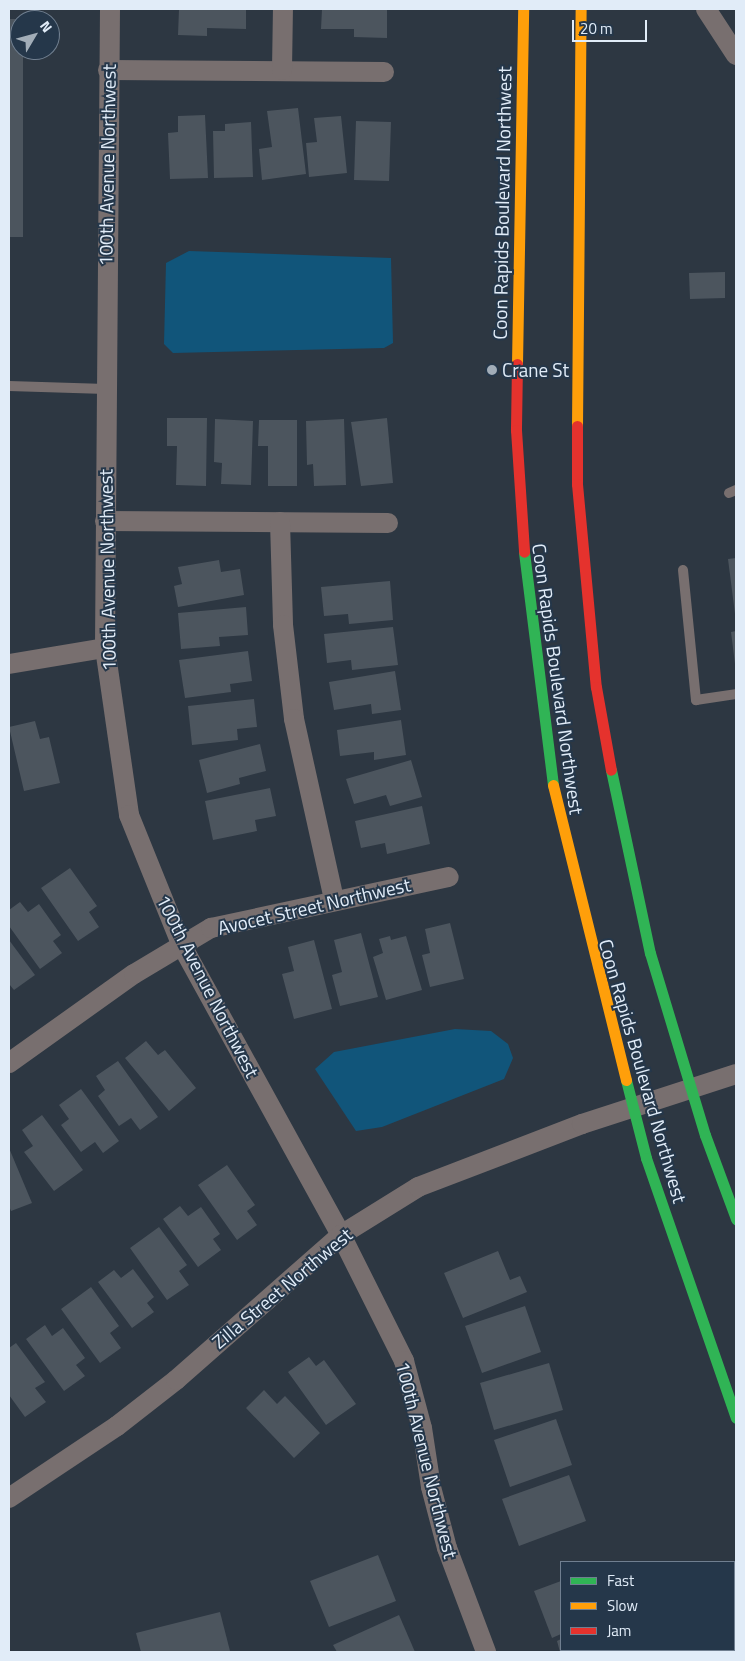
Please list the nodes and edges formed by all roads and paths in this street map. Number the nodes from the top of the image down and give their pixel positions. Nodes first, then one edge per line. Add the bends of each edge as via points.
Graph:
1 (110, 9) edge
2 (283, 9) edge
3 (523, 9) edge
4 (581, 9) edge
5 (706, 9) edge
6 (736, 54) edge
7 (108, 70) junction
8 (282, 70) junction
9 (384, 72) dead end
10 (9, 386) edge
11 (106, 389) junction
12 (105, 521) junction
13 (280, 522) junction
14 (388, 523) dead end
15 (683, 570) dead end
16 (105, 648) junction
17 (9, 664) edge
18 (736, 694) edge
19 (449, 877) dead end
20 (334, 899) junction
21 (182, 944) junction
22 (9, 1063) edge
23 (736, 1074) edge
24 (692, 1089) junction
25 (632, 1108) junction
26 (736, 1218) edge
27 (341, 1236) junction
28 (736, 1418) edge
29 (9, 1498) edge
30 (486, 1652) edge

1 - 7 street, 100th Avenue Northwest
2 - 8 street
3 - 25 main road, Coon Rapids Boulevard Northwest via 516,430 527,602 559,824
4 - 24 main road, Coon Rapids Boulevard Northwest via 575,380 583,578 599,706 627,859
5 - 6 street
7 - 8 street
7 - 11 street, 100th Avenue Northwest
8 - 9 street
10 - 11 lane
11 - 12 street, 100th Avenue Northwest
12 - 13 street
12 - 16 street, 100th Avenue Northwest
13 - 14 street
13 - 20 street via 283,625 294,719
15 - 18 lane via 696,700
16 - 17 street
16 - 21 street, 100th Avenue Northwest via 130,815
19 - 20 street, Avocet Street Northwest
20 - 21 street, Avocet Street Northwest via 210,928
21 - 22 street, Avocet Street Northwest
21 - 27 street, 100th Avenue Northwest
23 - 24 street
24 - 25 street
24 - 26 main road, Coon Rapids Boulevard Northwest
25 - 27 street, Zilla Street Northwest via 418,1187
25 - 28 main road, Coon Rapids Boulevard Northwest
27 - 29 street, Zilla Street Northwest via 176,1380 117,1426
27 - 30 street, 100th Avenue Northwest via 404,1361 422,1428 430,1488 446,1548

